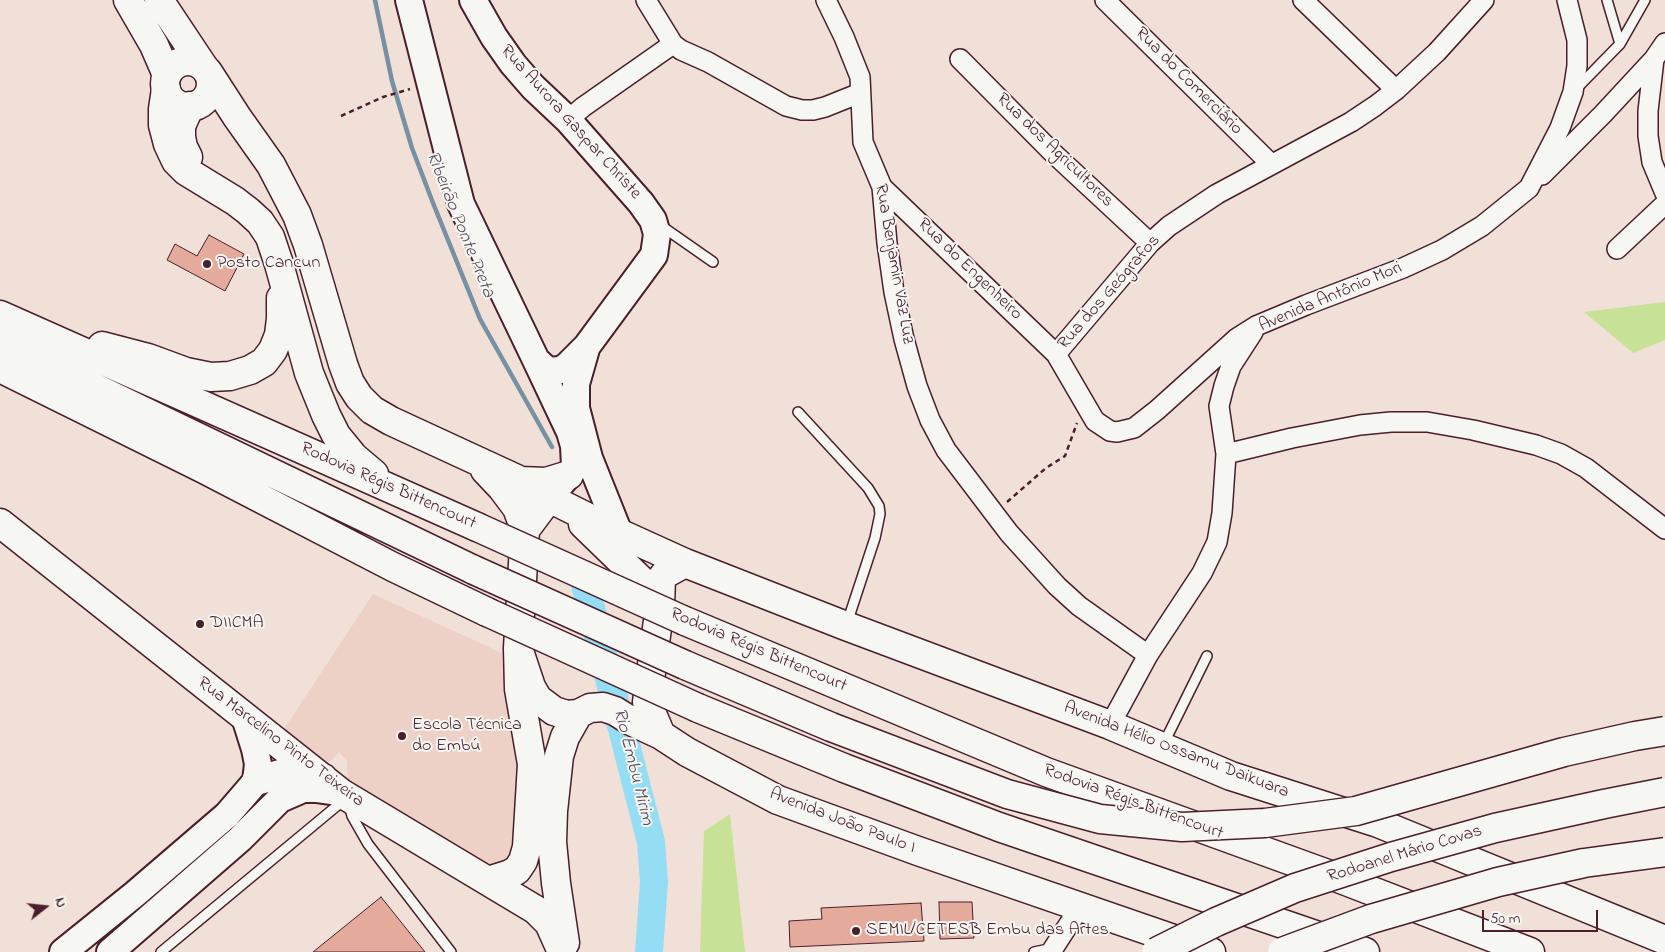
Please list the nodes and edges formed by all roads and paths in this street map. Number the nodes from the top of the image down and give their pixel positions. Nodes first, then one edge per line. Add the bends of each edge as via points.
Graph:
1 (128, 0) edge
2 (159, 0) edge
3 (473, 0) edge
4 (646, 0) edge
5 (826, 0) edge
6 (1105, 0) edge
7 (1303, 0) edge
8 (1484, 0) edge
9 (1567, 0) edge
10 (1607, 0) edge
11 (1645, 0) edge
12 (417, 7) edge
13 (1665, 42) edge
14 (673, 44) junction
15 (1620, 44) junction
16 (960, 59) dead end
17 (1654, 59) junction
18 (205, 69) junction
19 (166, 82) junction
20 (409, 89) dead end
21 (1396, 90) junction
22 (1573, 92) junction
23 (860, 93) junction
24 (195, 105) junction
25 (341, 116) dead end
26 (236, 118) junction
27 (568, 120) junction
28 (1271, 164) junction
29 (210, 186) junction
30 (882, 187) junction
31 (1529, 188) junction
32 (1665, 193) edge
33 (1665, 204) edge
34 (653, 220) junction
35 (1150, 242) junction
36 (1617, 249) dead end
37 (713, 262) dead end
38 (280, 264) junction
39 (0, 315) edge
40 (1256, 326) junction
41 (31, 329) junction
42 (0, 342) edge
43 (587, 346) junction
44 (1056, 354) junction
45 (536, 360) junction
46 (0, 368) edge
47 (1084, 405) junction
48 (798, 412) dead end
49 (1226, 454) junction
50 (477, 461) junction
51 (579, 467) junction
52 (521, 481) junction
53 (392, 489) junction
54 (553, 500) junction
55 (994, 513) junction
56 (1, 527) edge
57 (1665, 529) edge
58 (525, 530) junction
59 (618, 533) junction
60 (686, 563) junction
61 (654, 597) junction
62 (846, 626) junction
63 (518, 648) junction
64 (1148, 655) junction
65 (1207, 656) dead end
66 (617, 712) junction
67 (245, 717) junction
68 (1110, 725) junction
69 (1665, 731) edge
70 (1162, 747) junction
71 (256, 781) junction
72 (337, 789) junction
73 (1665, 792) edge
74 (1665, 852) edge
75 (488, 881) junction
76 (1080, 907) junction
77 (93, 928) junction
78 (1665, 940) edge
79 (1052, 950) edge
80 (63, 952) edge
81 (82, 952) edge
82 (110, 952) edge
83 (161, 952) edge
84 (451, 952) edge
85 (562, 952) edge
86 (566, 952) edge
87 (1034, 952) edge
88 (1156, 952) edge
89 (1212, 952) edge
90 (1282, 952) edge
91 (1365, 952) edge
92 (1530, 952) edge

1 - 19 main road via 154,45
2 - 18 main road, Avenida Hélio Ossamu Daikuara
3 - 27 main road, Rua Aurora Gaspar Christe via 513,64
4 - 14 street
5 - 23 street, Rua Benjamin Vaz Luz via 860,77
6 - 28 street, Rua do Comerciário
7 - 21 street
8 - 21 street, Rua dos Geógrafos
9 - 22 street, Avenida Antônio Mori via 1577,40
10 - 15 lane
11 - 15 lane
12 - 45 main road via 461,204
13 - 17 street
14 - 23 street via 786,106 813,110
14 - 27 street
15 - 22 lane
16 - 35 street, Rua dos Agricultores via 1052,152
17 - 31 street
17 - 32 street via 1648,136 1652,162
18 - 19 main road via 197,63 183,61 171,69
18 - 24 main road via 211,86 209,93
18 - 26 main road, Avenida Hélio Ossamu Daikuara
19 - 24 main road via 172,100 178,104
19 - 29 main road via 163,125 168,144 176,161
20 - 25 path
21 - 28 street, Rua dos Geógrafos via 1350,122
22 - 31 street, Avenida Antônio Mori via 1560,128
23 - 30 street, Rua Benjamin Vaz Luz via 863,142
24 - 26 main road
24 - 29 main road via 184,117 181,137 190,160
26 - 50 main road, Avenida Hélio Ossamu Daikuara via 271,165 298,215 343,364 359,397 372,410 391,421
27 - 34 main road, Rua Aurora Gaspar Christe
28 - 35 street, Rua dos Geógrafos via 1217,194
29 - 38 main road via 236,201 260,222 270,237
30 - 44 street, Rua do Engenheiro
30 - 55 street, Rua Benjamin Vaz Luz via 894,292 917,386 946,450
31 - 40 street, Avenida Antônio Mori via 1482,226 1442,250
33 - 36 street
34 - 37 lane
34 - 43 main road via 658,234 654,255
35 - 44 street, Rua dos Geógrafos
38 - 41 main road via 282,319 273,350 264,362 230,376 211,377 186,372 148,358
38 - 53 main road via 309,373 326,415 336,435 354,457
39 - 41 main road, Rodovia Régis Bittencourt
40 - 47 street, Rua dos Geógrafos via 1237,338 1134,428 1110,431 1095,421
40 - 49 street, Avenida Antônio Mori via 1231,366 1219,406
41 - 53 main road, Rodovia Régis Bittencourt
42 - 69 main road, bridge via 474,570 685,665 831,727 1008,794 1100,819 1182,827 1265,823 1356,811 1564,752
43 - 45 main road via 560,370 548,371
43 - 51 main road via 576,384
44 - 47 street, Rua dos Geógrafos
45 - 51 main road via 570,432 575,467
46 - 91 main road, bridge via 393,567 698,708 998,827
47 - 55 path via 1065,456 1046,468
48 - 62 lane via 868,488 879,506 875,538
49 - 57 street via 1350,427 1427,422 1536,445 1561,454 1586,468
49 - 64 street, Avenida Antônio Mori via 1217,542 1202,573
50 - 52 main road, Avenida Hélio Ossamu Daikuara
50 - 58 main road, Avenida Hélio Ossamu Daikuara via 517,508
51 - 52 main road via 546,482
51 - 54 main road
51 - 59 main road
52 - 54 main road, Avenida Hélio Ossamu Daikuara
53 - 92 main road, Rodovia Régis Bittencourt, bridge via 684,621 1046,772 1333,876
54 - 58 main road via 537,511
54 - 59 main road, Avenida Hélio Ossamu Daikuara
54 - 61 main road via 593,532
55 - 64 street, Rua Benjamin Vaz Luz via 1062,591
56 - 67 main road, Rua Marcelino Pinto Teixeira
58 - 63 main road
59 - 60 main road, Avenida Hélio Ossamu Daikuara
59 - 61 main road
60 - 61 main road via 663,576
60 - 62 main road, Avenida Hélio Ossamu Daikuara
61 - 66 main road
62 - 68 main road, Avenida Hélio Ossamu Daikuara
63 - 66 main road, Avenida João Paulo I via 531,687 538,699 554,712 567,715
63 - 75 main road via 520,689 532,764 527,847 517,870
64 - 68 street, Avenida Antônio Mori
65 - 70 lane
66 - 76 main road, Avenida João Paulo I via 778,800
66 - 86 main road via 565,738 559,756 552,842
67 - 71 main road via 256,749
67 - 72 main road, Rua Marcelino Pinto Teixeira
68 - 70 main road, Avenida Hélio Ossamu Daikuara
70 - 78 main road, Avenida Hélio Ossamu Daikuara via 1231,776 1378,823
71 - 72 main road via 280,774
71 - 77 main road via 227,814
72 - 75 main road, Rua Marcelino Pinto Teixeira
72 - 82 main road via 304,789 280,800
72 - 83 lane
72 - 84 lane via 368,844
73 - 88 main road, Rodoanel Mário Covas, bridge via 1495,828 1391,857 1295,888
74 - 90 main road, bridge via 1584,863 1498,882 1371,919
75 - 85 main road, Rua Marcelino Pinto Teixeira via 536,910 549,923
76 - 79 street
76 - 89 main road, Avenida João Paulo I
77 - 80 main road
77 - 81 main road
79 - 87 lane

